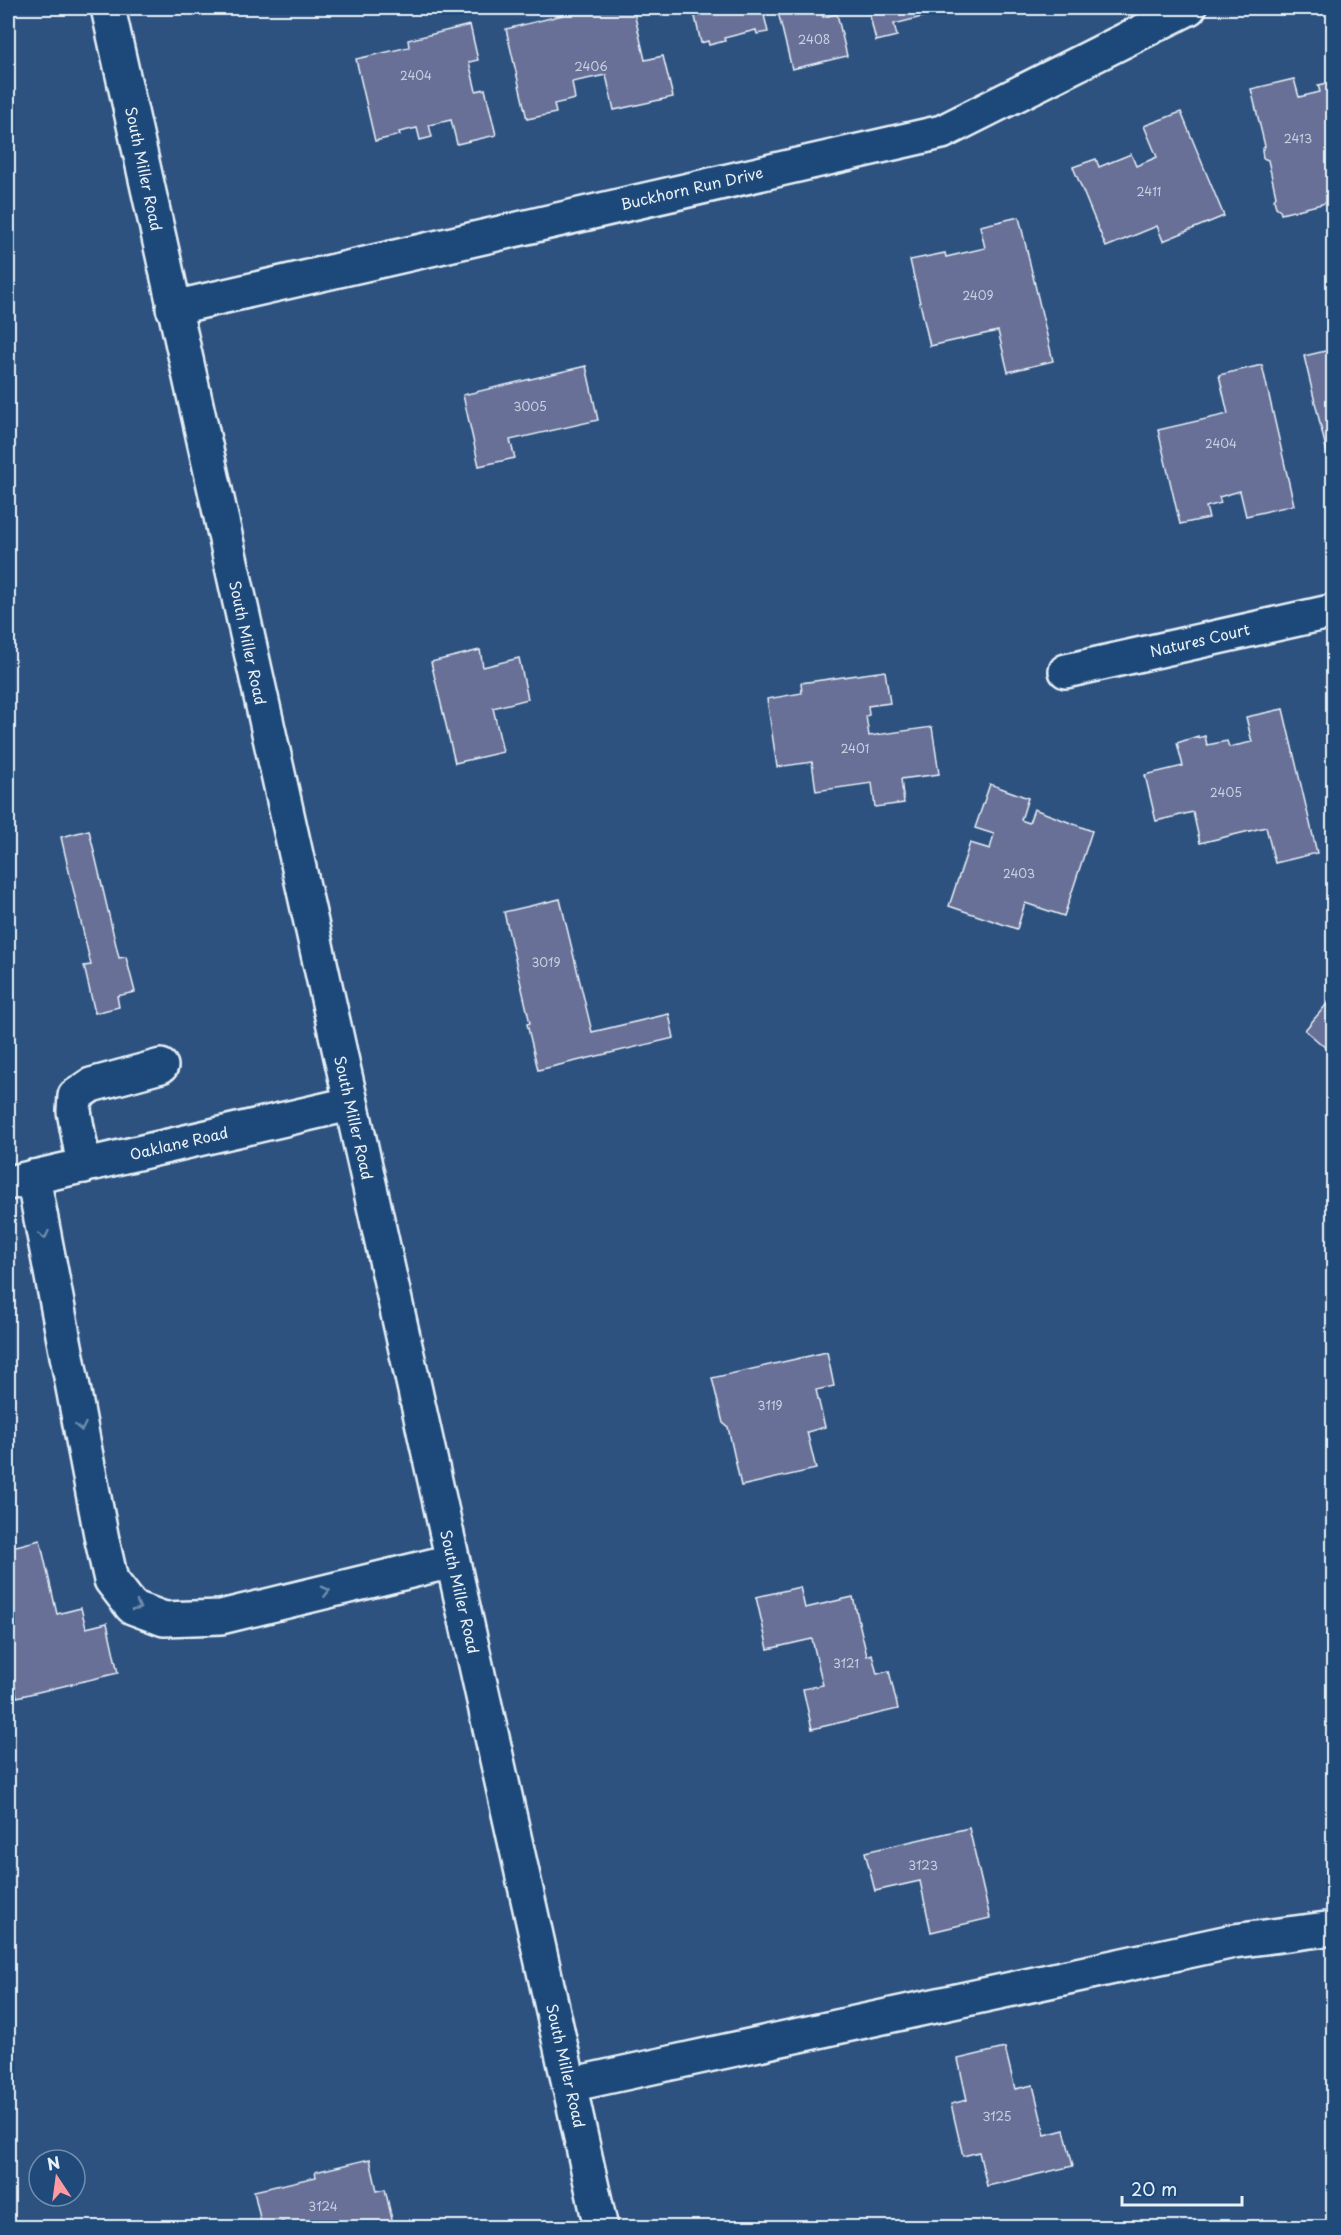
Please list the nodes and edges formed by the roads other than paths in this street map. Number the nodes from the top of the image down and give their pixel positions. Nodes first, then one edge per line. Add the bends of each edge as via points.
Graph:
1 (108, 8) edge
2 (1189, 8) edge
3 (173, 308) junction
4 (1334, 611) edge
5 (1066, 671) dead end
6 (161, 1066) dead end
7 (350, 1104) junction
8 (84, 1166) junction
9 (20, 1180) edge
10 (452, 1561) junction
11 (1334, 1928) edge
12 (569, 2085) junction
13 (601, 2228) edge

1 - 3 street, South Miller Road
2 - 3 street, Buckhorn Run Drive via 942,132
3 - 7 street, South Miller Road
4 - 5 street, Natures Court
6 - 8 street via 91,1085 75,1095 74,1112
7 - 8 street, Oaklane Road
7 - 10 street, South Miller Road
8 - 9 street, Oaklane Road
9 -> 10 street via 111,1580 132,1607 164,1619 221,1617
10 - 12 street, South Miller Road
11 - 12 street via 1234,1941
12 - 13 street, South Miller Road

